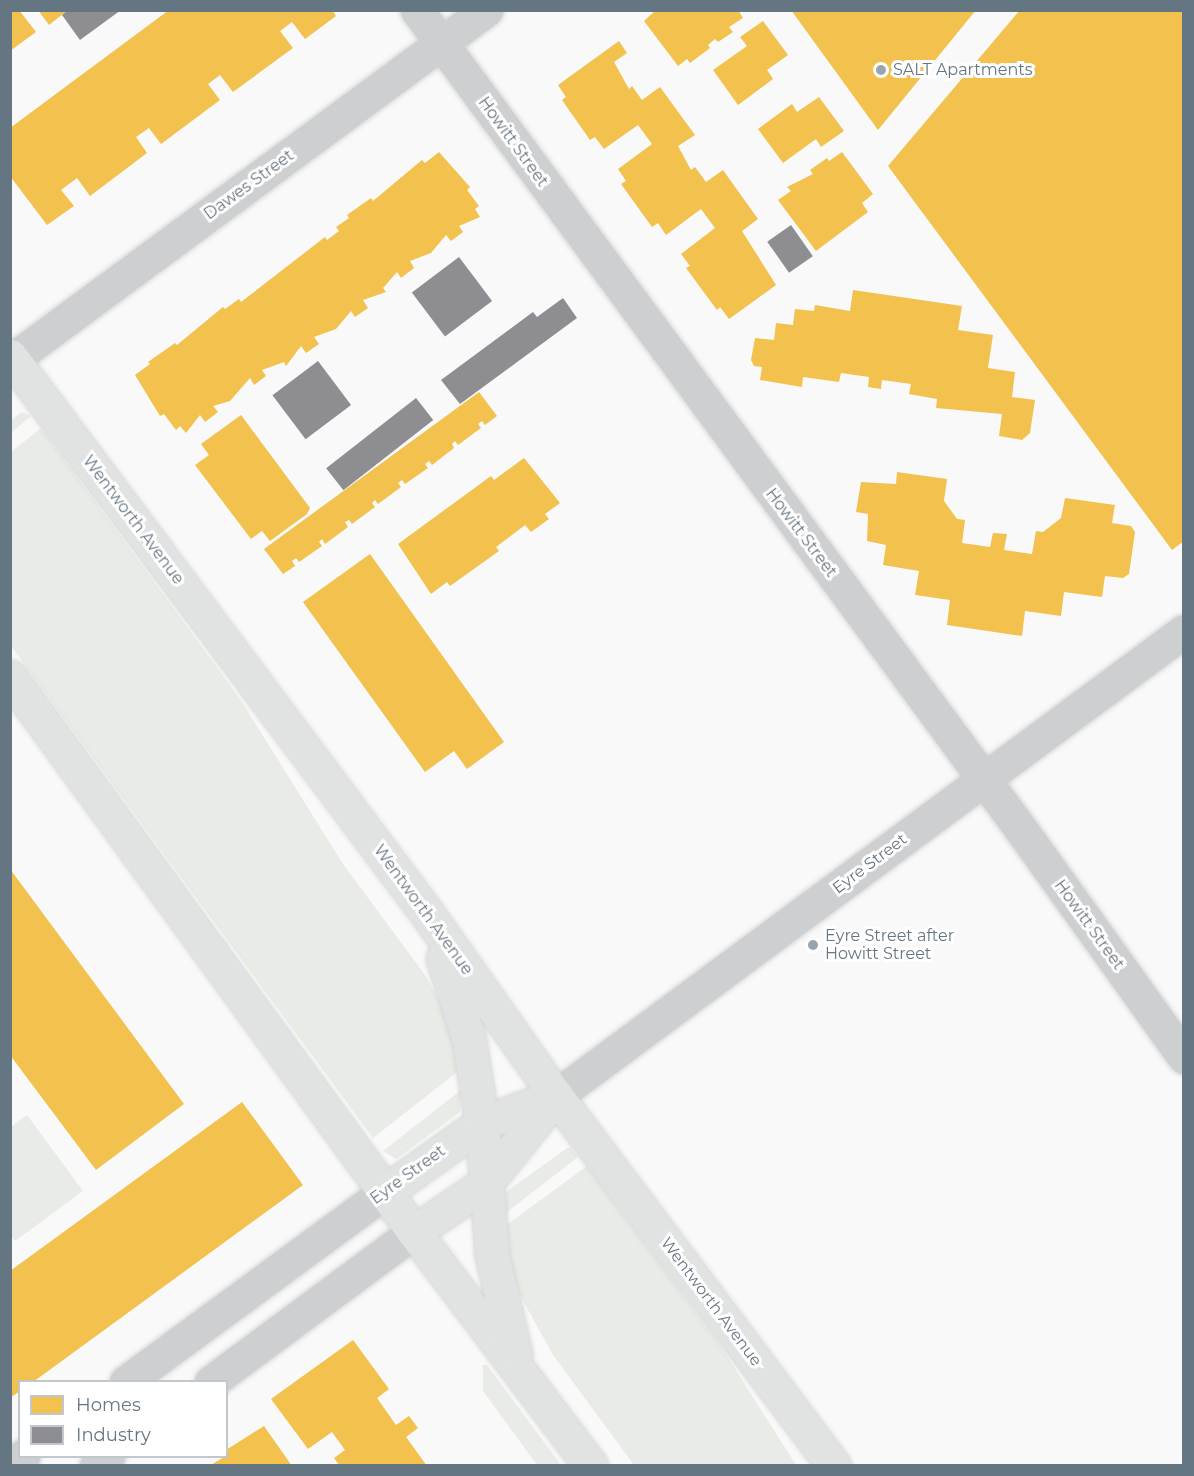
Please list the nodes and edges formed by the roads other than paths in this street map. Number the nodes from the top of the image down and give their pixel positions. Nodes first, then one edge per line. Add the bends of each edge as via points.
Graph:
1 (417, 10) edge
2 (486, 10) edge
3 (441, 44) junction
4 (11, 360) edge
5 (1184, 631) edge
6 (10, 677) edge
7 (982, 778) junction
8 (426, 912) junction
9 (1184, 1058) edge
10 (556, 1096) junction
11 (482, 1123) junction
12 (485, 1184) junction
13 (385, 1192) junction
14 (414, 1232) junction
15 (272, 1275) junction
16 (303, 1314) junction
17 (519, 1367) junction
18 (129, 1380) edge
19 (214, 1380) edge
20 (591, 1466) edge
21 (834, 1466) edge

1 - 3 street, Howitt Street
2 - 3 street, Dawes Street
3 - 4 street, Dawes Street
3 - 7 street, Howitt Street
4 - 8 main road, Wentworth Avenue
5 - 7 street, Eyre Street
6 - 13 main road
7 - 9 street, Howitt Street
7 - 10 street, Eyre Street
8 - 10 main road, Wentworth Avenue
8 - 11 main road via 465,1020
10 - 11 main road, Eyre Street
10 - 12 main road, Eyre Street
10 - 21 main road, Wentworth Avenue
11 - 12 main road
11 - 13 main road, Eyre Street
12 - 14 main road, Eyre Street
12 - 17 main road via 495,1273
13 - 14 main road
13 - 15 street, Eyre Street
14 - 16 street, Eyre Street
14 - 17 main road
15 - 16 street
15 - 18 street, Eyre Street
16 - 19 street, Eyre Street
17 - 20 main road

